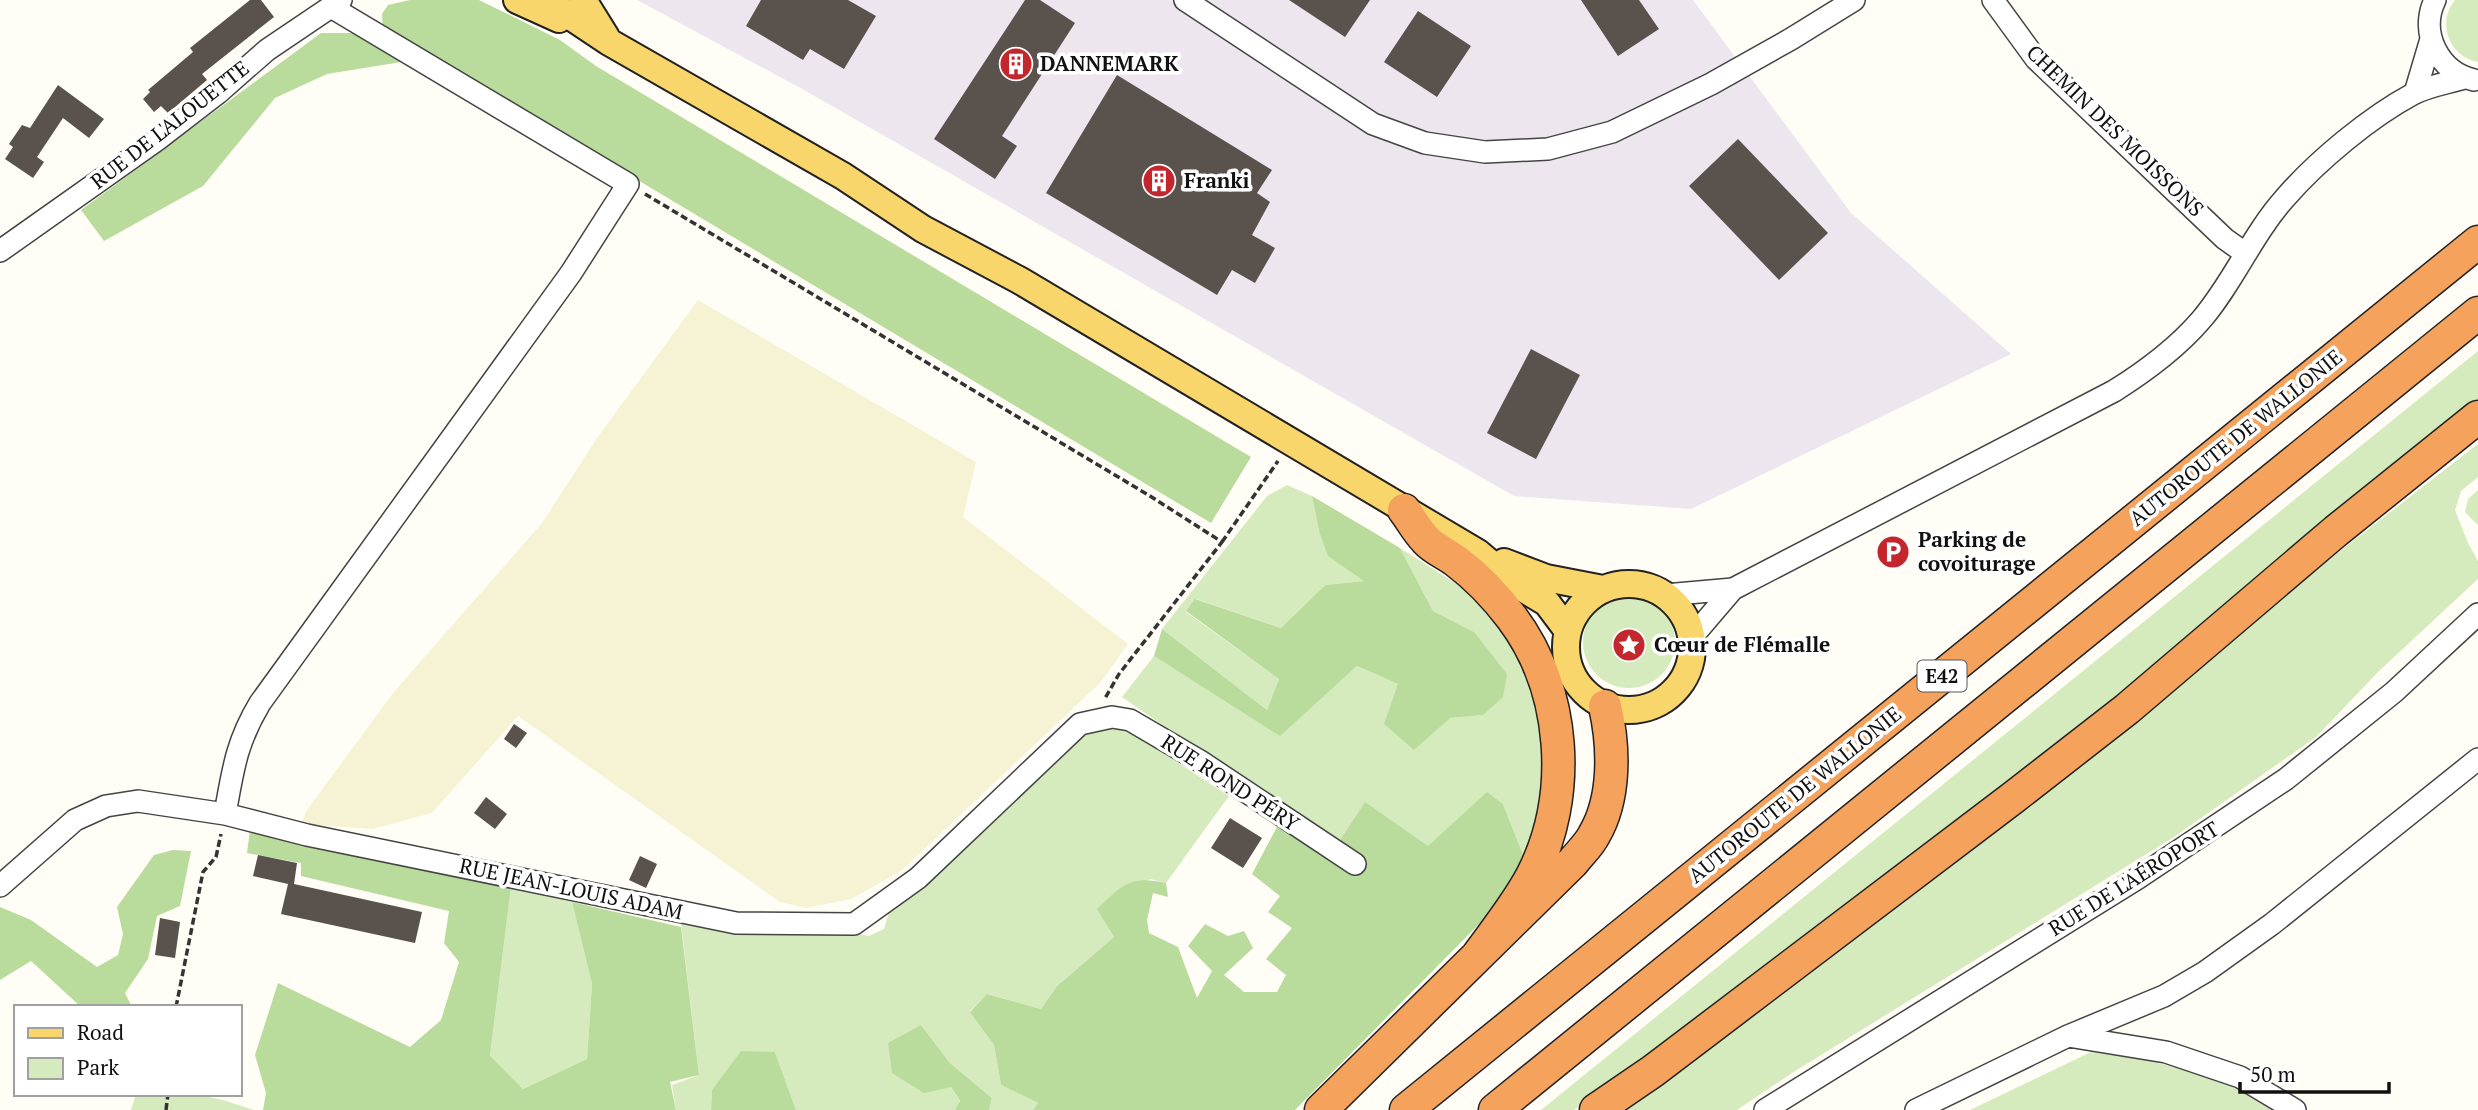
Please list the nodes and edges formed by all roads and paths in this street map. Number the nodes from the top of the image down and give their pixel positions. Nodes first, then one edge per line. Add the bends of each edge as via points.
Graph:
1 (517, 0) edge
2 (546, 0) edge
3 (583, 0) edge
4 (1854, 0) edge
5 (1993, 0) edge
6 (2434, 1) edge
7 (1194, 2) edge
8 (336, 4) edge
9 (2431, 38) junction
10 (609, 42) junction
11 (2471, 79) edge
12 (2415, 93) junction
13 (628, 184) junction
14 (2478, 242) edge
15 (0, 251) edge
16 (2245, 253) junction
17 (2478, 313) edge
18 (2478, 417) edge
19 (1291, 442) junction
20 (1404, 510) junction
21 (1222, 542) junction
22 (1478, 553) junction
23 (1603, 589) junction
24 (1733, 589) junction
25 (1665, 595) junction
26 (2478, 614) edge
27 (1568, 631) junction
28 (1692, 637) junction
29 (1605, 706) junction
30 (1099, 719) junction
31 (2478, 759) edge
32 (225, 814) junction
33 (1355, 864) dead end
34 (0, 886) edge
35 (1478, 955) junction
36 (176, 1005) edge
37 (2068, 1036) junction
38 (1321, 1110) edge
39 (1406, 1110) edge
40 (1495, 1110) edge
41 (1596, 1110) edge
42 (1765, 1110) edge
43 (1916, 1110) edge
44 (2295, 1110) edge

1 - 10 main road
2 - 10 main road
3 - 10 main road
4 - 7 street via 1791,39 1612,132 1548,149 1485,152 1425,143 1373,124
5 - 16 street, CHEMIN DES MOISSONS via 2036,59
6 - 9 street
8 - 13 street
8 - 15 street, RUE DE L'ALOUETTE via 267,50 157,140
9 - 11 street via 2449,69
9 - 12 street
10 - 19 main road
11 - 12 street
12 - 16 street via 2319,163 2285,198
13 - 21 path
13 - 32 street via 572,273 260,703 235,757
14 - 39 highway, AUTOROUTE DE WALLONIE / E42
16 - 24 street via 2201,320 2149,369
17 - 40 highway, E42
18 - 41 highway via 2127,709
19 - 20 main road
19 - 21 path
20 - 22 main road
20 - 35 highway via 1426,541 1458,563 1512,618 1533,651 1550,695 1558,741 1553,811 1545,841 1513,909
21 - 30 path via 1119,674
22 - 23 main road via 1546,578
22 - 27 main road via 1546,603
23 - 25 main road via 1639,584
23 - 27 main road via 1581,606
24 - 25 street
24 - 28 street
25 - 28 main road via 1684,614
26 - 42 street, RUE DE L'AÉROPORT via 2394,692 2253,802
27 - 29 main road via 1566,653 1572,675 1586,694
28 - 29 main road via 1692,660 1686,675 1666,699 1636,710
29 - 35 highway via 1611,769 1594,835 1573,862
30 - 32 street, RUE JEAN-LOUIS ADAM via 1080,724 918,878 854,924 736,923 306,835
30 - 33 street, RUE ROND PÉRY via 1130,720
31 - 37 street via 2205,972 2164,996
32 - 34 street, RUE JEAN-LOUIS ADAM via 138,801 106,806 75,820
32 - 36 path via 216,857 203,872
35 - 38 highway
37 - 43 street
37 - 44 street via 2166,1052 2240,1077

